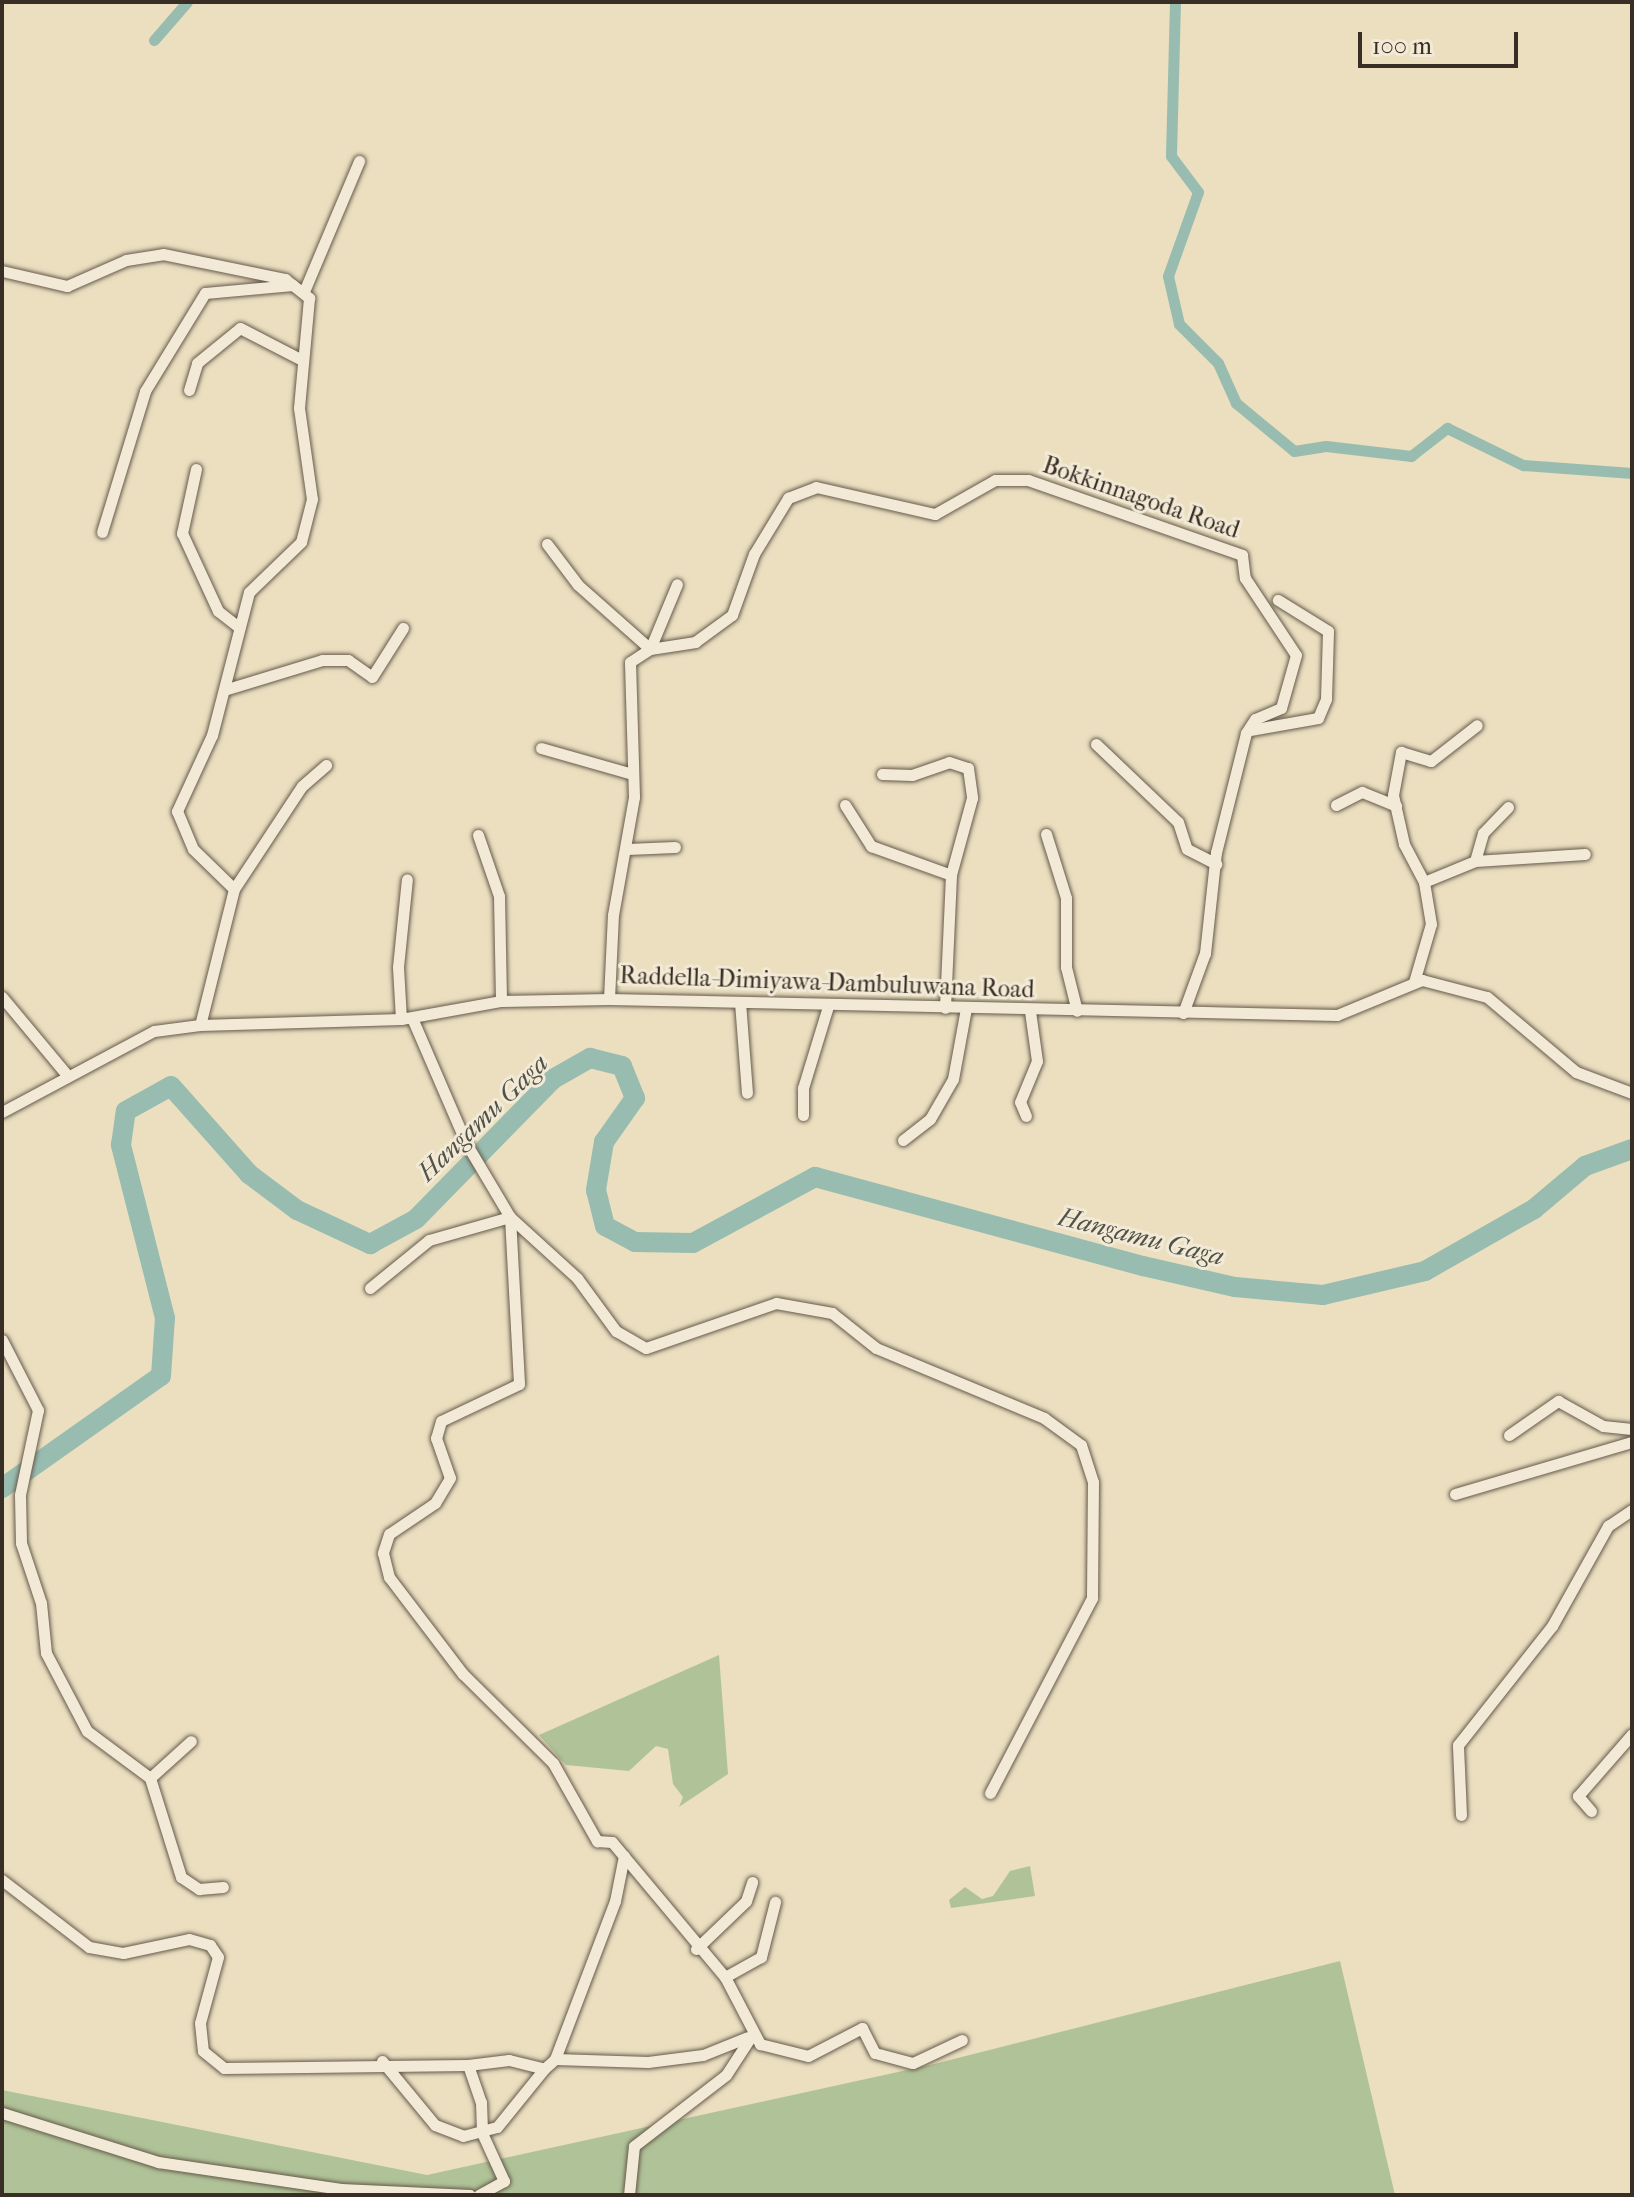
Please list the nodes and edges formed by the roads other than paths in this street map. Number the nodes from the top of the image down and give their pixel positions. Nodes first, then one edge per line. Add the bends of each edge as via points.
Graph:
1 (359, 161) dead end
2 (2, 271) edge
3 (302, 287) junction
4 (302, 360) junction
5 (189, 390) dead end
6 (196, 469) dead end
7 (102, 532) dead end
8 (547, 544) dead end
9 (677, 584) dead end
10 (1278, 600) dead end
11 (237, 626) junction
12 (403, 628) dead end
13 (650, 649) junction
14 (224, 690) junction
15 (1477, 725) dead end
16 (1246, 733) junction
17 (1096, 744) dead end
18 (541, 748) dead end
19 (326, 765) dead end
20 (632, 774) junction
21 (882, 774) dead end
22 (845, 805) dead end
23 (1336, 805) dead end
24 (1396, 806) junction
25 (1508, 807) dead end
26 (1046, 834) dead end
27 (478, 835) dead end
28 (675, 847) dead end
29 (627, 849) junction
30 (1585, 854) dead end
31 (1475, 861) junction
32 (1216, 864) junction
33 (951, 875) junction
34 (407, 879) dead end
35 (1424, 882) junction
36 (234, 889) junction
37 (1414, 982) junction
38 (2, 997) edge
39 (609, 999) junction
40 (501, 1001) junction
41 (740, 1002) junction
42 (828, 1006) junction
43 (945, 1008) junction
44 (966, 1008) junction
45 (1030, 1011) junction
46 (1077, 1011) junction
47 (1183, 1013) junction
48 (407, 1018) junction
49 (200, 1025) junction
50 (67, 1075) junction
51 (747, 1093) dead end
52 (1632, 1093) edge
53 (2, 1112) edge
54 (803, 1115) dead end
55 (1026, 1116) dead end
56 (903, 1140) dead end
57 (510, 1217) junction
58 (370, 1288) dead end
59 (2, 1340) edge
60 (1632, 1429) edge
61 (1509, 1435) dead end
62 (1632, 1442) edge
63 (1455, 1494) dead end
64 (1632, 1510) edge
65 (1632, 1734) edge
66 (191, 1741) dead end
67 (150, 1778) junction
68 (990, 1793) dead end
69 (1591, 1811) dead end
70 (1461, 1815) dead end
71 (624, 1856) junction
72 (2, 1880) edge
73 (752, 1882) dead end
74 (223, 1887) dead end
75 (775, 1902) dead end
76 (696, 1949) junction
77 (725, 1977) junction
78 (752, 2035) junction
79 (962, 2040) dead end
80 (555, 2059) junction
81 (382, 2061) junction
82 (468, 2065) junction
83 (544, 2069) junction
84 (2, 2113) edge
85 (482, 2133) junction
86 (470, 2195) edge
87 (479, 2195) edge
88 (629, 2195) edge

1 - 3 street
2 - 3 street via 67,286 126,260 163,254 239,266
3 - 4 street
3 - 7 street via 205,293 145,391
4 - 5 street via 240,328 197,363
4 - 11 street via 299,408 312,499 301,542 249,592
6 - 11 street via 182,533 218,611
8 - 13 street via 578,585
9 - 13 street
10 - 16 street via 1328,631 1326,699 1318,718
11 - 14 street
12 - 14 street via 372,677 348,660 322,660
13 - 16 street, Bokkinnagoda Road via 695,642 732,615 754,554 788,498 816,487 935,514 995,480 1028,480 1242,555 1245,578 1296,655 1281,708 1255,719
13 - 20 street via 630,662
14 - 36 street via 177,811 193,849
15 - 24 street via 1431,761 1401,752
16 - 32 street
17 - 32 street via 1178,822 1187,849
18 - 20 street
19 - 36 street via 302,786
20 - 29 street
21 - 33 street via 912,775 949,762 968,768 972,798
22 - 33 street via 871,846
23 - 24 street via 1362,792
24 - 35 street via 1404,844
25 - 31 street via 1483,833
26 - 46 street via 1066,898 1066,967
27 - 40 street via 499,896
28 - 29 street
29 - 39 street via 613,915
30 - 31 street
31 - 35 street
32 - 47 street via 1205,953
33 - 43 street
34 - 48 street via 397,997
35 - 37 street via 1431,924
36 - 49 street
37 - 47 street, Raddella-Dimiyawa-Dambuluwana Road via 1337,1015
37 - 52 street, Raddella-Dimiyawa-Dambuluwana Road via 1450,983 1487,997 1576,1072
38 - 50 street
39 - 40 street, Raddella-Dimiyawa-Dambuluwana Road
39 - 41 street, Raddella-Dimiyawa-Dambuluwana Road
40 - 48 street, Raddella-Dimiyawa-Dambuluwana Road
41 - 42 street, Raddella-Dimiyawa-Dambuluwana Road
41 - 51 street
42 - 43 street, Raddella-Dimiyawa-Dambuluwana Road
42 - 54 street via 803,1088
43 - 44 street, Raddella-Dimiyawa-Dambuluwana Road
44 - 45 street, Raddella-Dimiyawa-Dambuluwana Road
44 - 56 street via 953,1079 930,1119
45 - 46 street, Raddella-Dimiyawa-Dambuluwana Road
45 - 55 street via 1037,1061 1020,1102
46 - 47 street, Raddella-Dimiyawa-Dambuluwana Road
48 - 49 street, Raddella-Dimiyawa-Dambuluwana Road
48 - 57 street via 466,1143 498,1187
49 - 50 street, Raddella-Dimiyawa-Dambuluwana Road via 154,1031
50 - 53 street, Raddella-Dimiyawa-Dambuluwana Road
57 - 58 street via 429,1240
57 - 68 street via 577,1278 616,1331 646,1348 776,1303 832,1313 876,1348 1044,1418 1081,1445 1093,1482 1092,1598
57 - 71 street via 519,1384 441,1421 436,1438 450,1478 443,1495 407,1515 383,1553 389,1577 463,1674 553,1763 597,1841 612,1842
59 - 67 street via 38,1410 20,1495 21,1543 41,1603 46,1653 87,1731
60 - 61 street via 1603,1426 1558,1401
62 - 63 street
64 - 70 street via 1608,1526 1537,1649 1458,1745
65 - 69 street via 1578,1796
66 - 67 street
67 - 74 street via 181,1877 199,1889
71 - 76 street
71 - 80 street via 615,1901
72 - 81 street via 89,1947 123,1953 189,1939 210,1945 218,1957 200,2023 203,2051 224,2068
73 - 76 street via 746,1901
75 - 77 street via 761,1957
76 - 77 street
77 - 78 street
78 - 79 street via 770,2051 808,2056 862,2028 875,2053 913,2063
78 - 80 street via 703,2055 648,2062
78 - 88 street via 726,2075 634,2146
80 - 83 street
81 - 82 street
81 - 85 street via 435,2125 463,2136
82 - 83 street via 509,2060
82 - 85 street via 481,2102
83 - 85 street via 529,2096
84 - 86 street via 158,2162 341,2189
85 - 87 street via 504,2181

